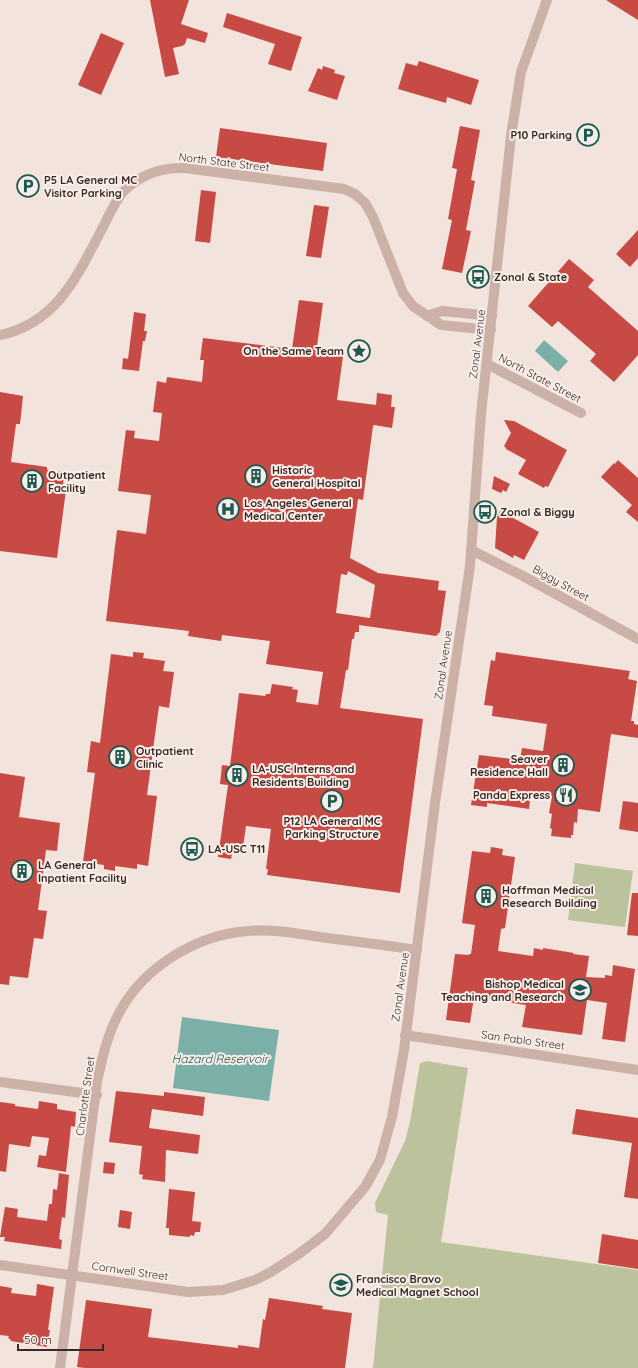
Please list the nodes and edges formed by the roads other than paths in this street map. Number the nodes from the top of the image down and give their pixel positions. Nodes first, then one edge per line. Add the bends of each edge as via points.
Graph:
1 (547, 0) edge
2 (427, 316) junction
3 (492, 316) junction
4 (491, 330) junction
5 (0, 334) edge
6 (487, 364) junction
7 (582, 414) dead end
8 (471, 550) junction
9 (638, 639) edge
10 (417, 950) junction
11 (405, 1035) junction
12 (638, 1070) edge
13 (0, 1082) edge
14 (97, 1095) junction
15 (0, 1265) edge
16 (72, 1275) junction
17 (255, 1280) joint
18 (60, 1368) edge

1 - 3 street, Zonal Avenue via 521,72
2 - 3 street via 442,311
2 - 4 street, North State Street via 441,325
2 - 5 street, North State Street via 413,306 403,293 373,217 365,203 355,194 344,189 170,168 137,180 123,192 78,273 57,304 42,317 24,327
3 - 4 street, Zonal Avenue
4 - 6 street, Zonal Avenue
6 - 7 street, North State Street
6 - 8 street, Zonal Avenue
8 - 9 street, Biggy Street
8 - 10 street, Zonal Avenue
10 - 11 street, Zonal Avenue
10 - 14 street, Charlotte Street via 264,930 233,933 196,944 162,964 146,978 118,1014 103,1053
11 - 12 street, San Pablo Street
11 - 17 street, Zonal Avenue via 388,1138 370,1180 325,1234 300,1253
13 - 14 street
14 - 16 street, Charlotte Street
15 - 16 street, Cornwell Street
16 - 17 street, Cornwell Street via 188,1292 223,1290
16 - 18 street, Charlotte Street

